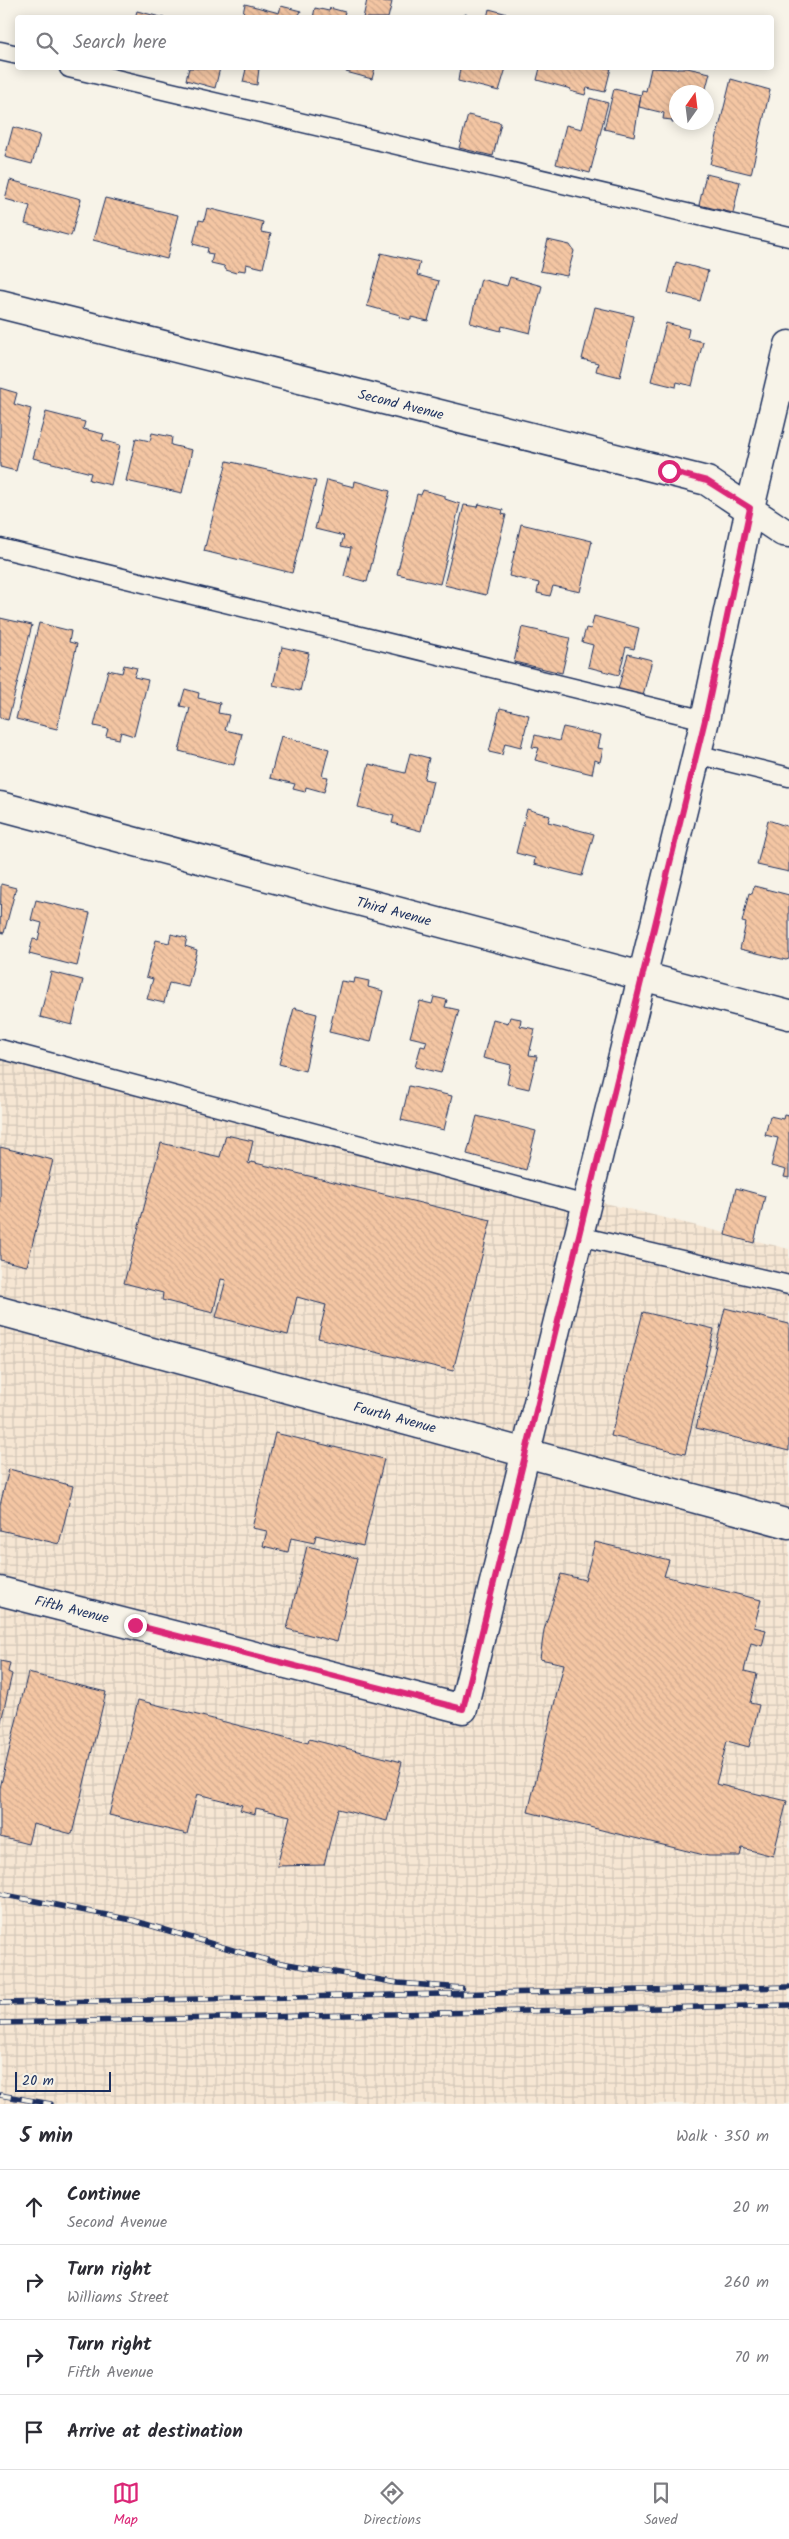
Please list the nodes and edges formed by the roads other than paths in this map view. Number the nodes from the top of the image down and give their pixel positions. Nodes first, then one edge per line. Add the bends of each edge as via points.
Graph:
1 (0, 51) edge
2 (15, 54) edge
3 (78, 70) edge
4 (789, 237) edge
5 (0, 304) edge
6 (789, 345) edge
7 (750, 508) junction
8 (789, 533) edge
9 (0, 548) edge
10 (705, 720) junction
11 (696, 754) junction
12 (789, 777) edge
13 (0, 806) edge
14 (642, 976) junction
15 (789, 1015) edge
16 (0, 1049) edge
17 (586, 1205) junction
18 (579, 1236) junction
19 (789, 1285) edge
20 (0, 1311) edge
21 (526, 1453) junction
22 (789, 1524) edge
23 (0, 1591) edge

1 - 2 lane
3 - 4 lane
5 - 7 street, Second Avenue via 707,481
6 - 7 street
7 - 8 street, Second Avenue
7 - 10 street
9 - 10 lane
10 - 11 street
11 - 12 lane
11 - 14 street
13 - 14 street, Third Avenue
14 - 15 street, Third Avenue
14 - 17 street
16 - 17 lane
17 - 18 street
18 - 19 lane
18 - 21 street
20 - 21 street, Fourth Avenue
21 - 22 street, Fourth Avenue
21 - 23 street, Fifth Avenue via 463,1709

